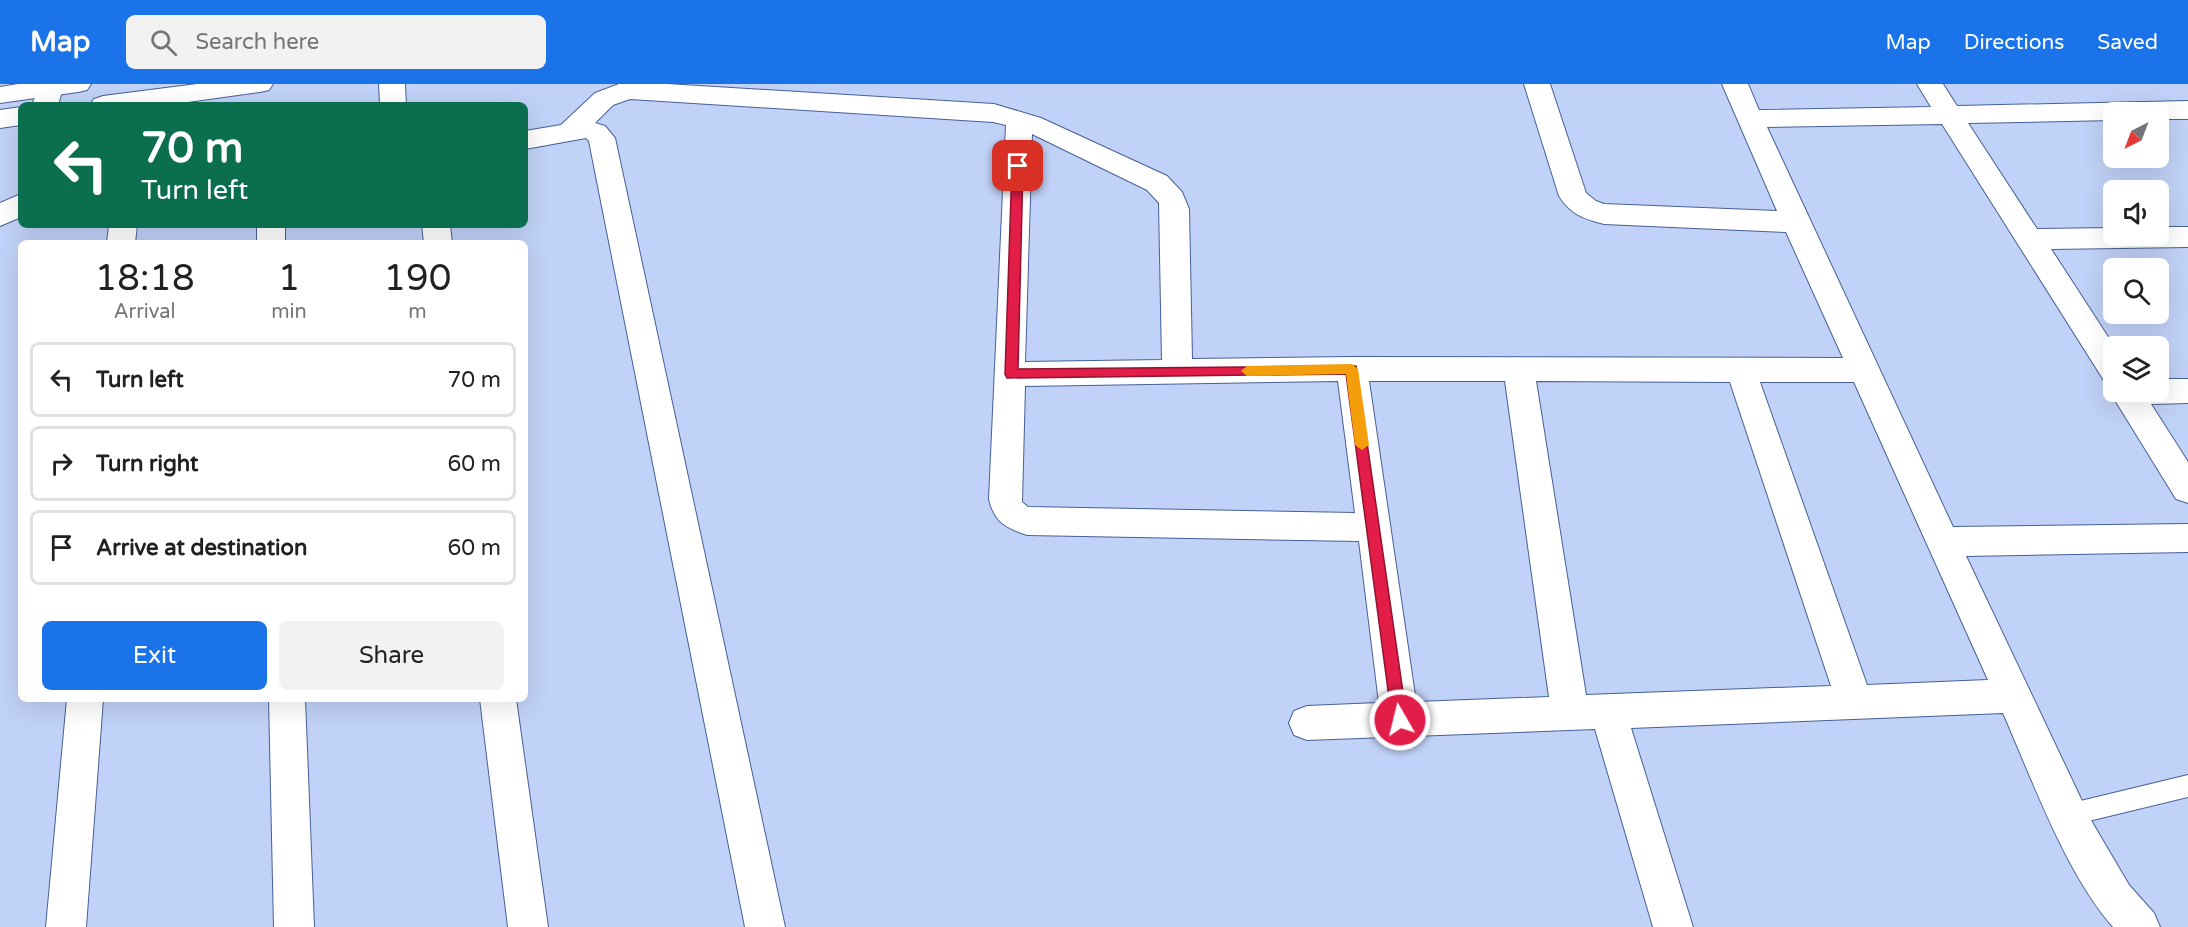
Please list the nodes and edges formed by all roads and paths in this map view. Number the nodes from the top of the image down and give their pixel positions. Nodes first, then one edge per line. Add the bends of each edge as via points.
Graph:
1 (78, 84) edge
2 (260, 84) edge
3 (392, 84) edge
4 (1537, 84) edge
5 (1735, 84) edge
6 (1930, 84) edge
7 (0, 95) edge
8 (47, 96) edge
9 (125, 102) edge
10 (393, 102) edge
11 (2188, 110) edge
12 (1950, 115) junction
13 (18, 116) edge
14 (0, 119) edge
15 (1019, 119) junction
16 (1750, 119) junction
17 (571, 130) junction
18 (528, 139) edge
19 (18, 206) edge
20 (0, 216) edge
21 (1796, 222) junction
22 (2188, 237) edge
23 (2029, 239) junction
24 (2103, 354) edge
25 (1352, 369) junction
26 (1519, 369) junction
27 (1741, 370) junction
28 (1864, 370) junction
29 (1177, 372) junction
30 (1011, 374) junction
31 (2188, 391) edge
32 (2169, 392) edge
33 (2132, 402) edge
34 (2188, 489) edge
35 (1373, 527) junction
36 (2188, 538) edge
37 (1943, 542) junction
38 (2014, 696) junction
39 (84, 702) edge
40 (286, 702) edge
41 (498, 702) edge
42 (1856, 702) junction
43 (1608, 712) junction
44 (1570, 713) junction
45 (1400, 720) junction
46 (1307, 723) dead end
47 (2188, 786) edge
48 (2068, 814) junction
49 (66, 927) edge
50 (294, 927) edge
51 (528, 927) edge
52 (765, 927) edge
53 (1673, 927) edge
54 (2140, 927) edge

1 - 8 street
2 - 9 street
3 - 10 street
4 - 21 street via 1573,196 1590,212
5 - 16 street
6 - 12 street
7 - 8 street
11 - 12 street
12 - 16 street
12 - 23 street
13 - 14 street
15 - 17 street via 982,112 628,90 604,99
15 - 29 street via 1157,183 1172,199
15 - 30 street
16 - 21 street
17 - 18 street
17 - 52 street via 586,129 602,138
19 - 20 street
21 - 28 street
22 - 23 street
23 - 24 street
25 - 26 street
25 - 29 street
25 - 35 street
26 - 27 street
26 - 44 street
27 - 28 street
27 - 42 street
28 - 37 street
29 - 30 street
30 - 35 street via 1005,499 1007,510 1015,518
31 - 32 street
33 - 34 street
35 - 45 street
36 - 37 street
37 - 38 street
38 - 42 street
38 - 48 street
39 - 49 street
40 - 50 street
41 - 51 street
42 - 43 street
43 - 44 street
43 - 53 street
44 - 45 street
45 - 46 street
47 - 48 lane
48 - 54 street via 2095,868

